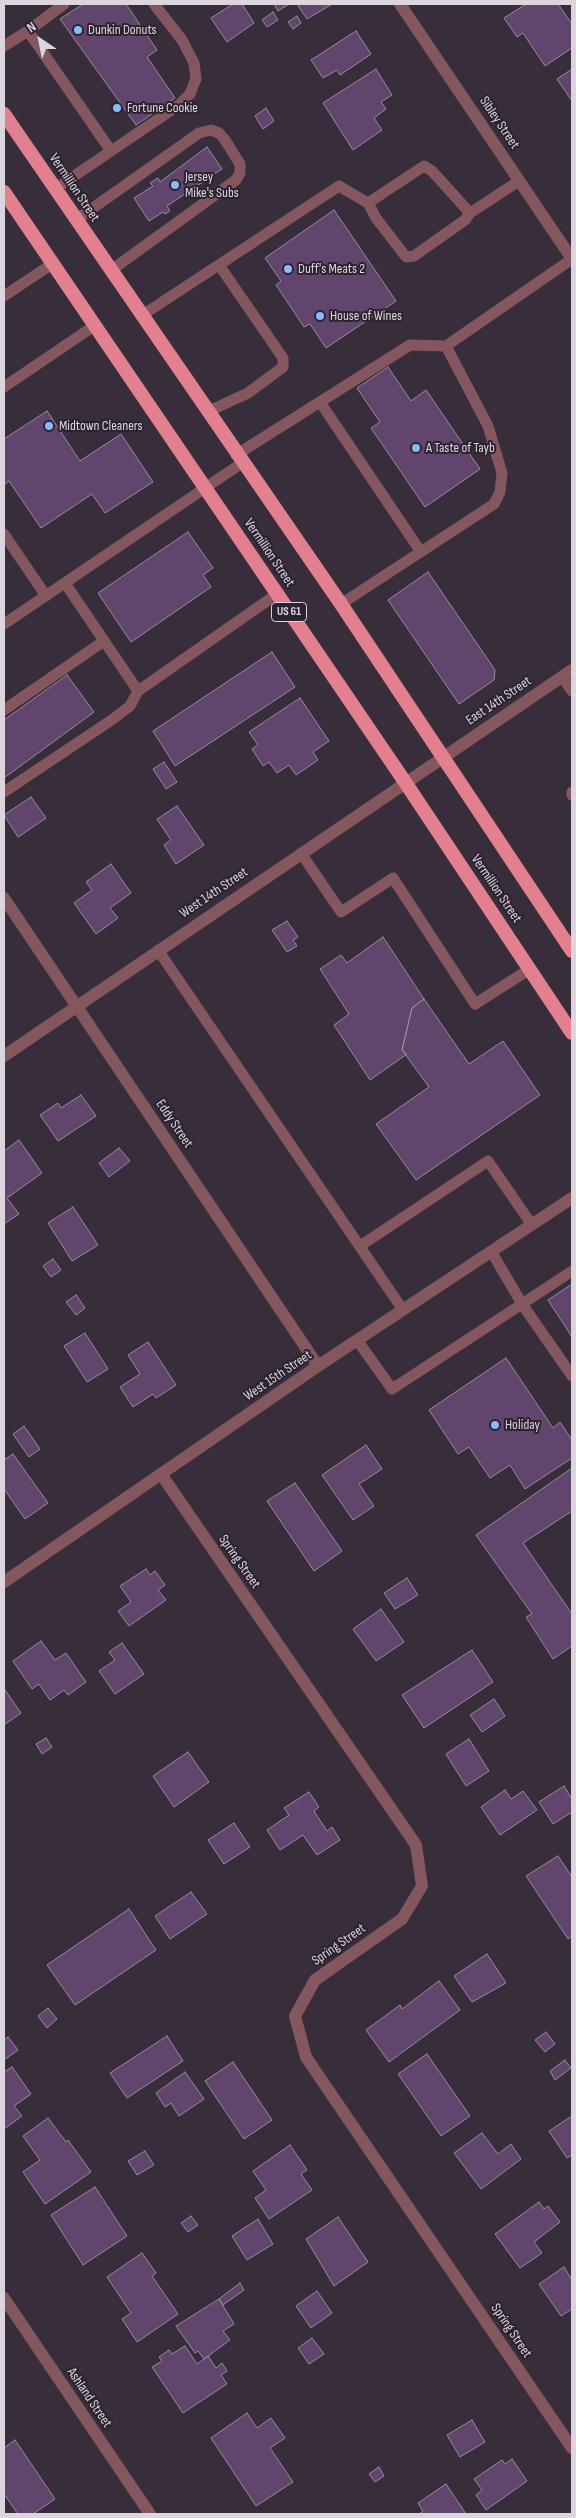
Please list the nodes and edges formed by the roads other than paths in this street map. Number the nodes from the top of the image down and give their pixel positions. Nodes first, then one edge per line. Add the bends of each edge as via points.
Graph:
1 (64, 4) edge
2 (154, 4) edge
3 (400, 4) edge
4 (28, 31) junction
5 (4, 46) edge
6 (4, 114) edge
7 (111, 150) junction
8 (519, 181) junction
9 (55, 189) junction
10 (4, 192) edge
11 (368, 203) junction
12 (470, 213) junction
13 (76, 220) junction
14 (572, 259) edge
15 (52, 264) junction
16 (219, 265) junction
17 (110, 271) junction
18 (4, 296) edge
19 (141, 316) junction
20 (94, 326) junction
21 (446, 346) junction
22 (4, 387) edge
23 (320, 402) junction
24 (207, 412) junction
25 (239, 459) junction
26 (205, 489) junction
27 (4, 534) edge
28 (420, 552) junction
29 (65, 583) junction
30 (277, 594) junction
31 (46, 596) junction
32 (341, 604) junction
33 (4, 624) edge
34 (104, 641) junction
35 (567, 674) edge
36 (572, 690) edge
37 (138, 691) junction
38 (4, 710) edge
39 (443, 756) junction
40 (405, 782) junction
41 (4, 792) edge
42 (301, 853) junction
43 (4, 898) edge
44 (158, 950) junction
45 (572, 951) edge
46 (530, 969) junction
47 (76, 1005) junction
48 (572, 1033) edge
49 (4, 1056) edge
50 (572, 1198) edge
51 (532, 1225) junction
52 (360, 1246) junction
53 (492, 1251) junction
54 (572, 1271) edge
55 (522, 1304) junction
56 (403, 1310) junction
57 (357, 1340) junction
58 (318, 1366) junction
59 (572, 1376) edge
60 (161, 1474) junction
61 (4, 1582) edge
62 (4, 2298) edge
63 (572, 2448) edge
64 (150, 2514) edge

1 - 4 lane
2 - 7 lane via 182,40 194,63 196,79 190,94 179,105
3 - 8 street, Sibley Street
4 - 5 lane
4 - 7 lane
6 - 9 highway, Vermillion Street
7 - 9 lane
8 - 12 lane
8 - 14 street, Sibley Street
9 - 13 highway, Vermillion Street
10 - 15 highway, Vermillion Street / US 61
11 - 12 lane via 424,166 432,170
11 - 12 lane via 406,258 414,256 465,220
11 - 16 lane via 338,186
13 - 17 highway, Vermillion Street
13 - 17 lane via 199,133 211,130 219,133 240,164 236,180
14 - 21 lane
15 - 18 lane
15 - 20 highway, Vermillion Street / US 61
16 - 19 lane
16 - 24 lane via 283,358 283,367 248,393
17 - 19 highway, Vermillion Street
19 - 24 highway, Vermillion Street
20 - 22 lane
20 - 26 highway, Vermillion Street / US 61
21 - 23 lane via 410,345
21 - 28 lane via 488,426 502,473 500,492 494,504
23 - 25 lane
23 - 28 lane
24 - 25 highway, Vermillion Street
25 - 26 lane
25 - 32 highway, Vermillion Street
26 - 29 lane
26 - 30 highway, Vermillion Street / US 61
27 - 31 lane
28 - 32 lane
29 - 31 lane
29 - 34 lane
30 - 37 lane
30 - 40 highway, Vermillion Street / US 61
31 - 33 lane
32 - 39 highway, Vermillion Street
34 - 37 lane
34 - 38 lane
35 - 36 lane
35 - 39 street, East 14th Street
37 - 41 lane via 130,706 113,719
39 - 40 street, West 14th Street
39 - 45 highway, Vermillion Street
40 - 42 street, West 14th Street
40 - 46 highway, Vermillion Street / US 61
42 - 44 street, West 14th Street
42 - 46 lane via 341,912 393,878 475,1004
43 - 47 street, Eddy Street
44 - 47 street, West 14th Street
44 - 52 lane
46 - 48 highway, Vermillion Street / US 61
47 - 49 street, West 14th Street
47 - 58 street, Eddy Street
50 - 51 street, West 15th Street
51 - 52 lane via 488,1161
51 - 53 street, West 15th Street
52 - 56 lane
53 - 55 lane
53 - 56 street, West 15th Street
54 - 55 lane
55 - 57 lane via 392,1389
55 - 59 lane
56 - 57 street, West 15th Street
57 - 58 street, West 15th Street
58 - 60 street, West 15th Street
60 - 61 street, West 15th Street
60 - 63 street, Spring Street via 416,1845 422,1886 402,1919 315,1980 295,2016 306,2057
62 - 64 street, Ashland Street

